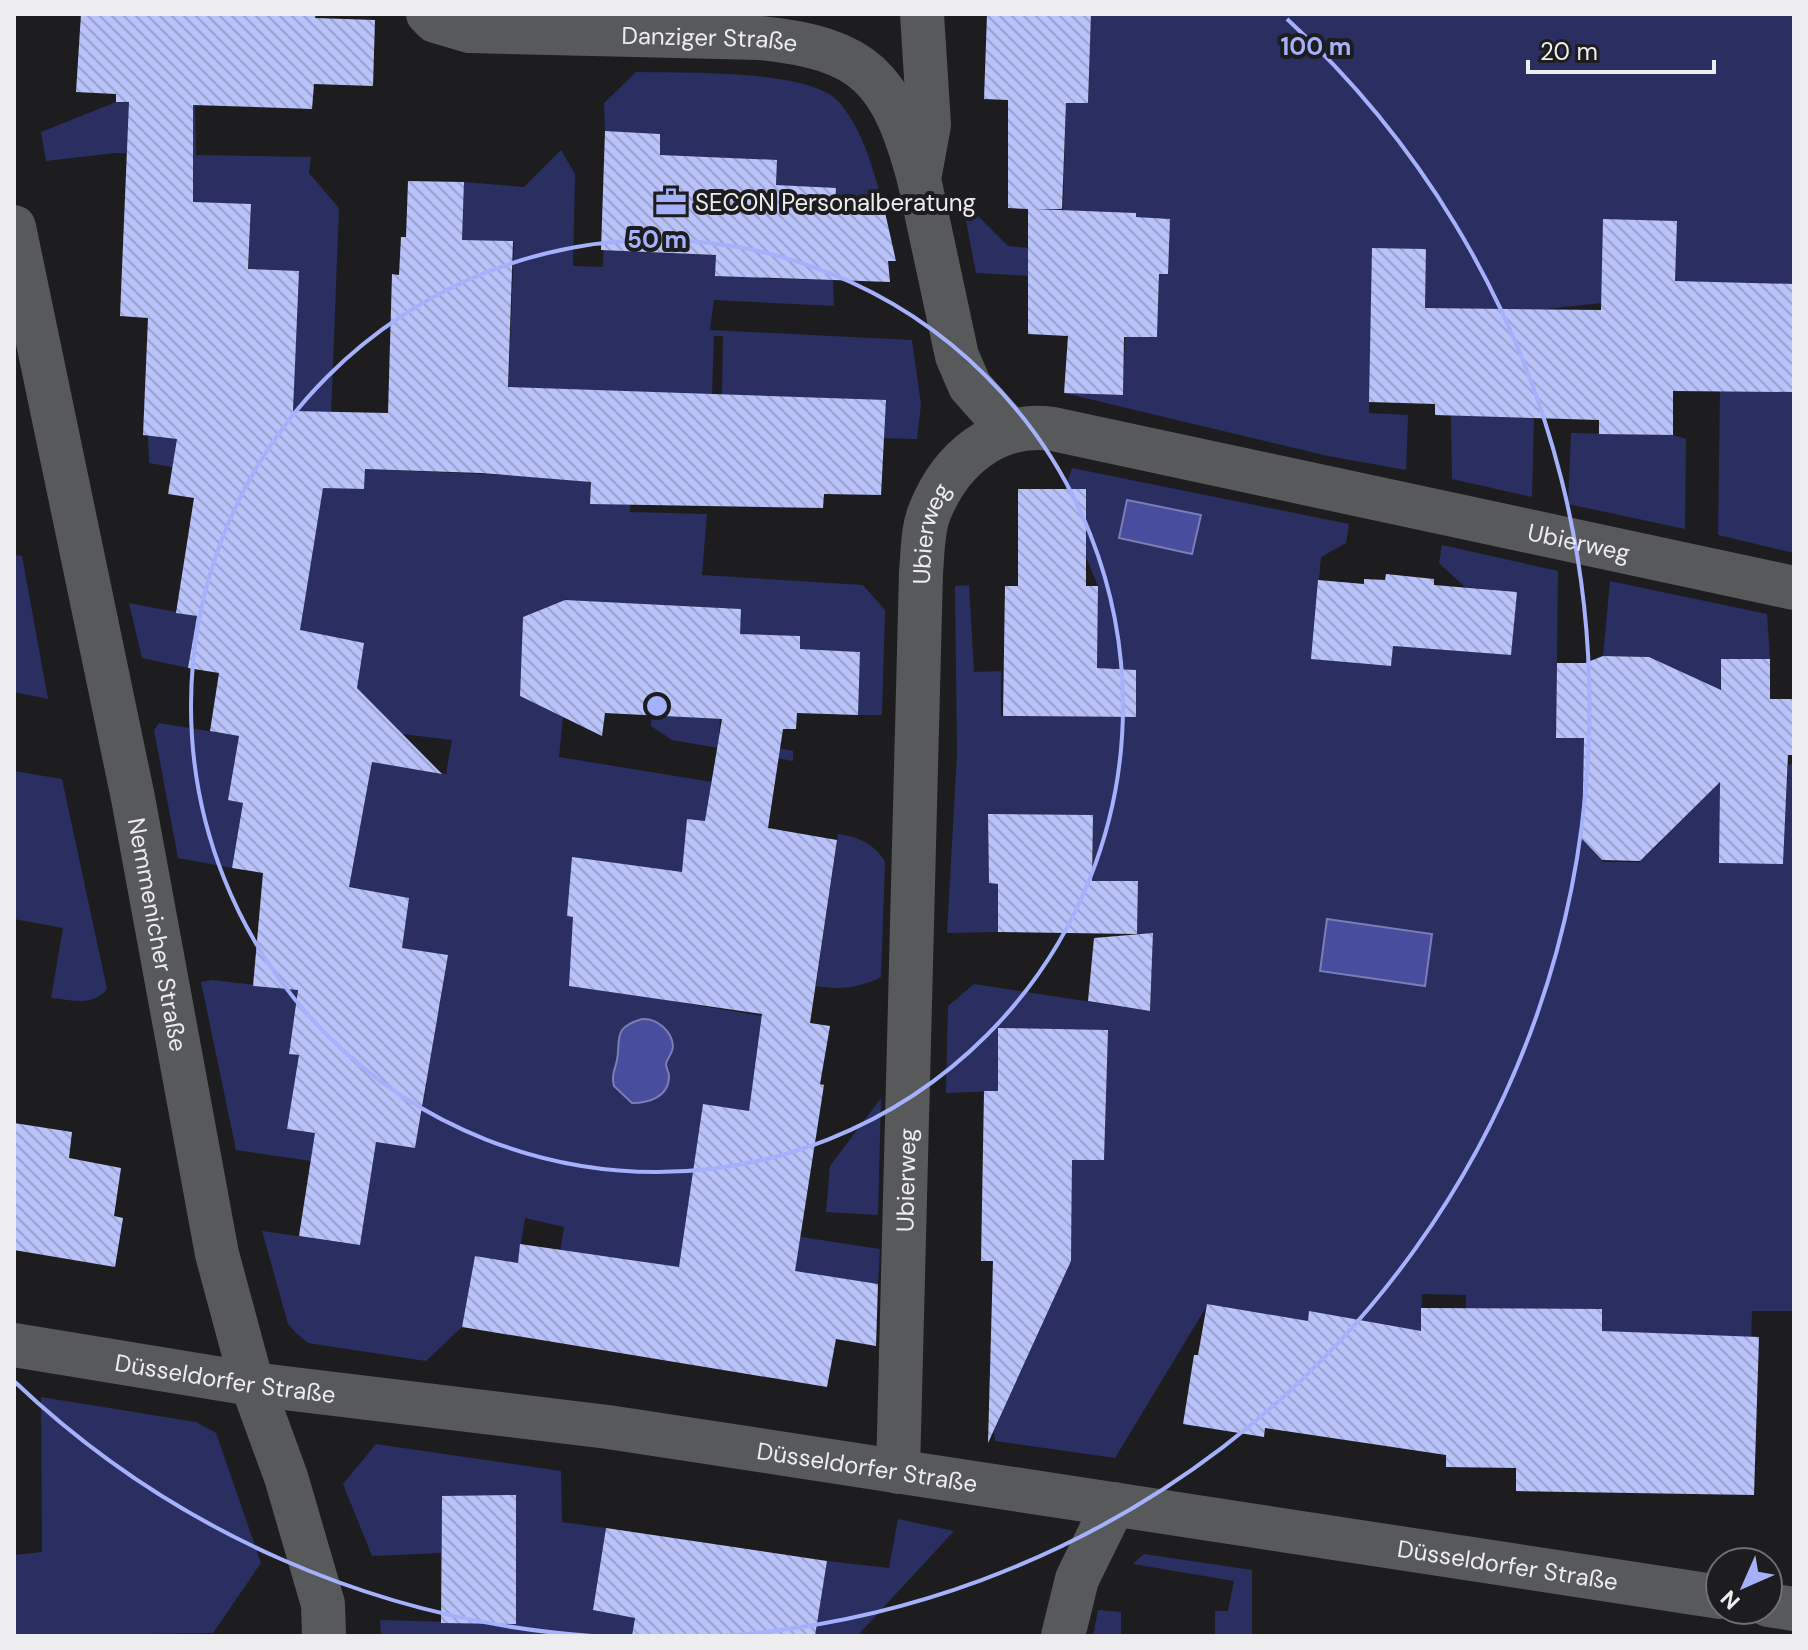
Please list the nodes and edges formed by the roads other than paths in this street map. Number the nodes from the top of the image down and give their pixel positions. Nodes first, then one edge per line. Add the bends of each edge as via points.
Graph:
1 (428, 14) edge
2 (922, 14) edge
3 (919, 179) junction
4 (14, 227) edge
5 (1008, 429) junction
6 (1794, 588) edge
7 (14, 1345) edge
8 (252, 1384) junction
9 (898, 1472) junction
10 (1114, 1504) junction
11 (1704, 1595) edge
12 (324, 1636) edge
13 (1063, 1636) edge

1 - 3 street, Danziger Straße via 469,31 760,38 844,55 870,75 893,104
2 - 3 street via 929,125
3 - 5 street, Danziger Straße via 957,356 970,386
4 - 8 street, Nemmenicher Straße via 133,798 217,1254
5 - 6 street, Ubierweg via 1053,429
5 - 9 street, Ubierweg via 971,453 954,472 930,511 924,539
7 - 8 street, Düsseldorfer Straße
8 - 9 street, Düsseldorfer Straße via 608,1427
8 - 12 street, Nemmenicher Straße via 323,1604
9 - 10 street, Düsseldorfer Straße
10 - 11 street, Düsseldorfer Straße
10 - 13 street via 1077,1579

